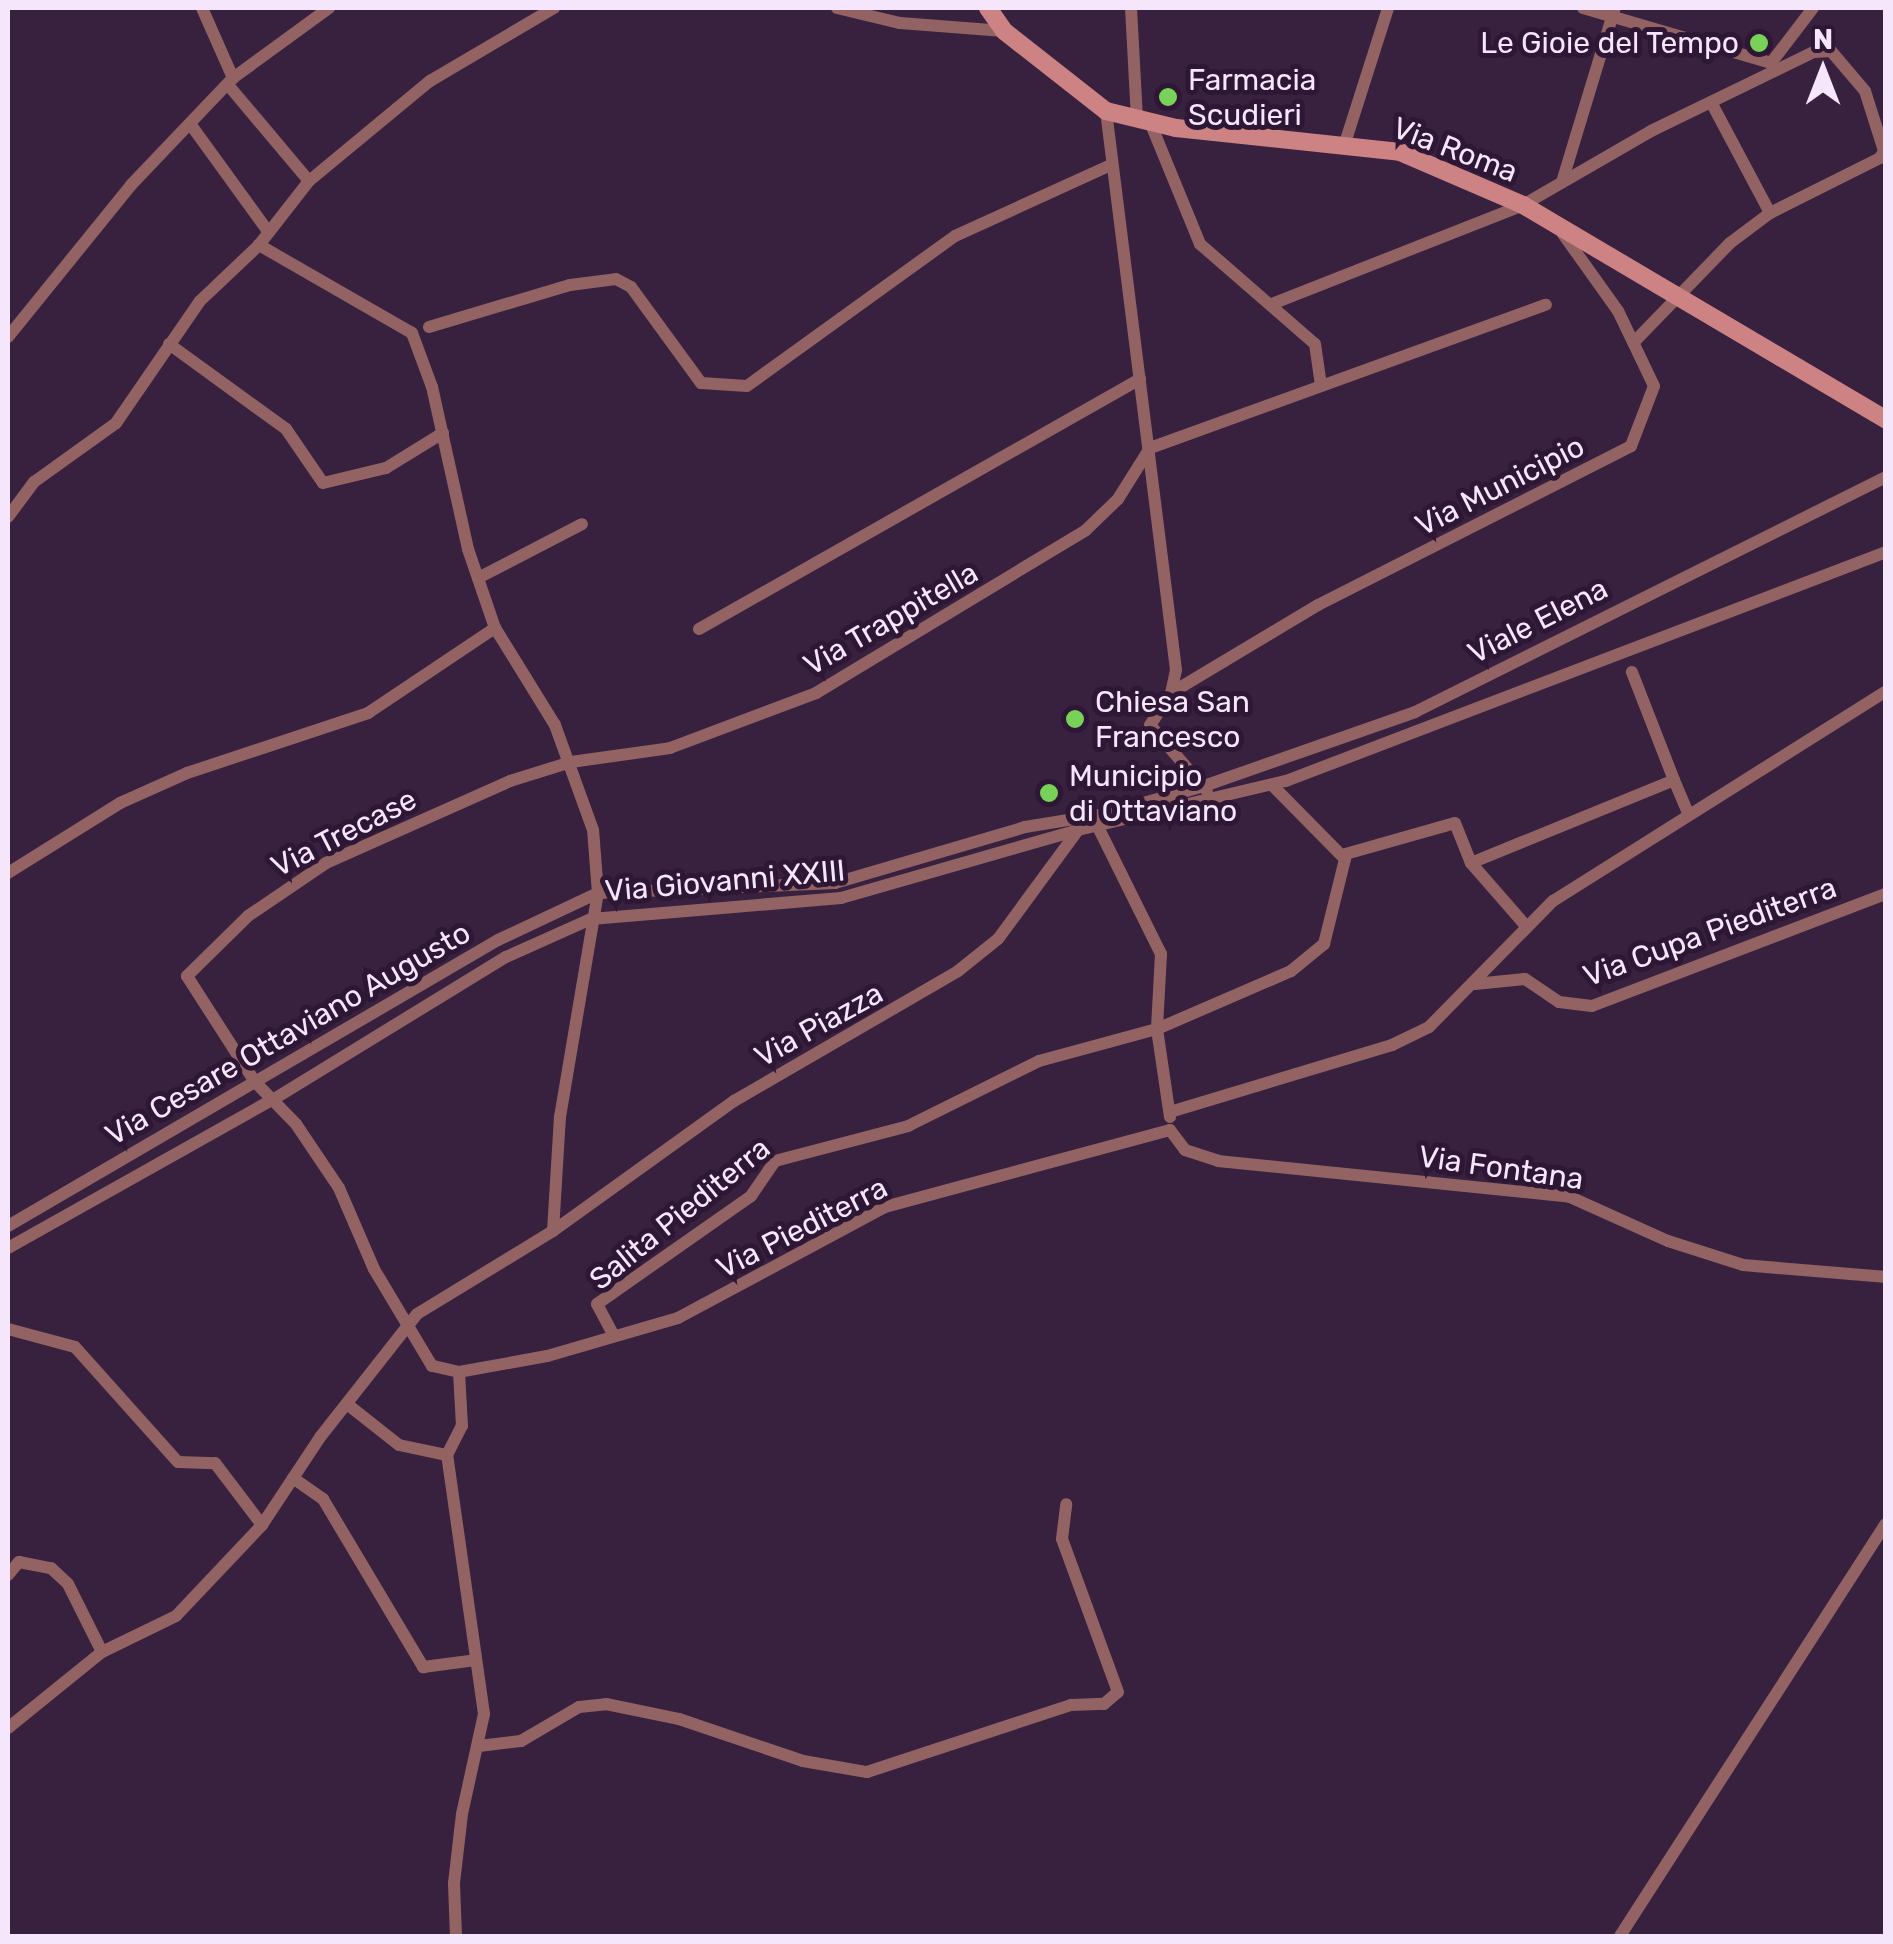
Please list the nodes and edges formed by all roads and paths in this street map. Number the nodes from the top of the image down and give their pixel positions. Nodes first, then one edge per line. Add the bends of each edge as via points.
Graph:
1 (202, 8) edge
2 (329, 8) edge
3 (554, 8) edge
4 (837, 8) edge
5 (988, 8) edge
6 (1131, 8) edge
7 (1388, 8) edge
8 (1583, 8) edge
9 (1813, 8) edge
10 (1614, 12) edge
11 (1004, 31) junction
12 (1771, 69) junction
13 (231, 82) junction
14 (1710, 102) junction
15 (1106, 111) junction
16 (1144, 121) junction
17 (190, 126) junction
18 (1345, 143) junction
19 (1885, 151) edge
20 (1112, 165) junction
21 (1866, 166) junction
22 (1886, 168) edge
23 (309, 181) junction
24 (1562, 182) junction
25 (1523, 205) junction
26 (1770, 214) junction
27 (1558, 227) junction
28 (267, 230) junction
29 (259, 245) junction
30 (1678, 294) junction
31 (1272, 304) junction
32 (1546, 306) dead end
33 (428, 327) dead end
34 (8, 337) edge
35 (1635, 341) junction
36 (169, 344) junction
37 (1140, 379) junction
38 (1321, 384) junction
39 (1886, 420) edge
40 (443, 433) junction
41 (1150, 448) junction
42 (1886, 477) edge
43 (8, 517) edge
44 (582, 524) dead end
45 (1886, 552) edge
46 (478, 578) junction
47 (495, 628) junction
48 (699, 629) dead end
49 (1632, 672) dead end
50 (1886, 691) edge
51 (1171, 694) junction
52 (611, 756) joint
53 (571, 762) junction
54 (1674, 780) junction
55 (1272, 785) junction
56 (1204, 786) junction
57 (1212, 800) junction
58 (1688, 815) junction
59 (1097, 826) junction
60 (1078, 830) junction
61 (1342, 855) junction
62 (1470, 864) junction
63 (8, 873) edge
64 (598, 894) junction
65 (1886, 894) edge
66 (591, 919) junction
67 (1526, 926) junction
68 (1475, 984) junction
69 (1157, 1030) junction
70 (254, 1082) junction
71 (274, 1099) junction
72 (1170, 1112) junction
73 (1170, 1130) junction
74 (8, 1226) edge
75 (553, 1231) junction
76 (8, 1248) edge
77 (1886, 1277) edge
78 (406, 1327) junction
79 (8, 1329) edge
80 (614, 1336) junction
81 (459, 1372) junction
82 (347, 1404) junction
83 (447, 1455) junction
84 (293, 1478) junction
85 (1066, 1504) dead end
86 (1886, 1524) edge
87 (262, 1525) junction
88 (8, 1575) edge
89 (102, 1652) junction
90 (476, 1660) junction
91 (8, 1728) edge
92 (479, 1746) junction
93 (456, 1936) edge
94 (1620, 1936) edge

1 - 13 street
2 - 13 street
3 - 23 street via 430,81
4 - 11 street via 900,23
5 - 11 main road, Via Roma
6 - 16 street
7 - 18 street
8 - 10 street
9 - 12 street
10 - 12 street
10 - 24 street
11 - 15 main road, Via Roma
12 - 14 street
12 - 19 street via 1832,51 1865,90
13 - 17 street
13 - 23 street
14 - 24 street
14 - 26 street
15 - 16 main road, Via Roma
15 - 20 street
16 - 18 main road, Via Roma
16 - 31 street via 1200,244
17 - 28 street
17 - 34 street via 131,185
18 - 25 main road, Via Roma via 1400,152
19 - 21 street
20 - 33 street via 954,236 748,386 701,383 631,287 616,278 570,284
20 - 37 street
21 - 22 street
21 - 26 street
23 - 28 street
24 - 25 street
25 - 27 main road, Via Roma
25 - 31 street
26 - 30 street
27 - 30 main road, Via Roma
27 - 35 street, Via Municipio
28 - 29 street
29 - 36 street via 200,301
29 - 40 street via 412,334
30 - 35 street
30 - 39 main road, Via Roma
31 - 38 street via 1315,344
32 - 38 street
35 - 51 street, Via Municipio via 1654,386 1631,446 1336,596
36 - 40 street via 286,429 323,483 386,468
36 - 43 street via 116,423 34,482
37 - 41 street
37 - 48 street
38 - 41 street via 1272,409
40 - 46 street
41 - 51 street via 1176,670
41 - 52 street, Via Trappitella via 1118,499 1086,530 816,693 670,748
42 - 56 street, Viale Elena via 1415,712
44 - 46 street
45 - 55 street, Viale Elena
46 - 47 street
47 - 53 street
47 - 63 street via 368,713 187,773 120,803
49 - 54 street
50 - 58 street
51 - 56 street via 1150,725
52 - 53 street, Via Trecase
53 - 64 street via 594,830
53 - 70 street, Via Trecase via 510,781 326,863 290,883 202,960 187,976
54 - 58 street
54 - 62 street
55 - 57 street, Viale Elena
55 - 61 street
56 - 57 street
56 - 64 street, Via Giovanni XXIII via 1104,814 1025,826 835,883
57 - 59 street, Via Giovanni XXIII
58 - 67 street via 1584,879
59 - 60 street, Via Giovanni XXIII
59 - 69 street via 1161,954
60 - 66 street, Via Giovanni XXIII via 841,898
60 - 75 street, Via Piazza via 998,939 958,971 734,1101
61 - 62 street via 1455,824
61 - 69 street via 1324,944 1291,971
62 - 67 street
64 - 66 street
64 - 70 street, Via Cesare Ottaviano Augusto via 498,940
65 - 68 street, Via Cupa Piediterra via 1592,1006 1560,1002 1525,978
66 - 71 street, Via Cesare Ottaviano Augusto via 506,957
66 - 75 street via 560,1117
67 - 68 street
68 - 72 street via 1429,1026 1392,1045
69 - 72 street
69 - 80 street, Salita Piediterra via 1040,1061 908,1126 775,1161 750,1196 598,1304
70 - 71 street
70 - 74 street, Via Cesare Ottaviano Augusto
71 - 76 street, Via Cesare Ottaviano Augusto
71 - 78 street via 339,1188
72 - 73 street
73 - 77 street, Via Fontana via 1185,1150 1218,1161 1570,1197 1668,1241 1743,1265
73 - 80 street, Via Piediterra via 885,1207 734,1292
75 - 78 street, Via Piazza
78 - 81 street via 432,1366
78 - 82 street, Via Piazza
79 - 87 street via 75,1347 178,1462 215,1463
80 - 81 street, Via Piediterra
81 - 83 street via 462,1426
82 - 83 street via 399,1445
82 - 84 street, Via Piazza
83 - 90 street
84 - 87 street, Via Piazza
84 - 90 street via 323,1500 423,1667
85 - 92 street via 1062,1539 1118,1692 1104,1704 1071,1705 867,1772 803,1761 679,1719 606,1704 580,1707 522,1742
86 - 94 street
87 - 89 street, Via Piazza via 176,1616
88 - 89 street via 20,1562 51,1568 68,1584
89 - 91 street, Via Piazza
90 - 92 street via 484,1714
92 - 93 street via 456,1866

